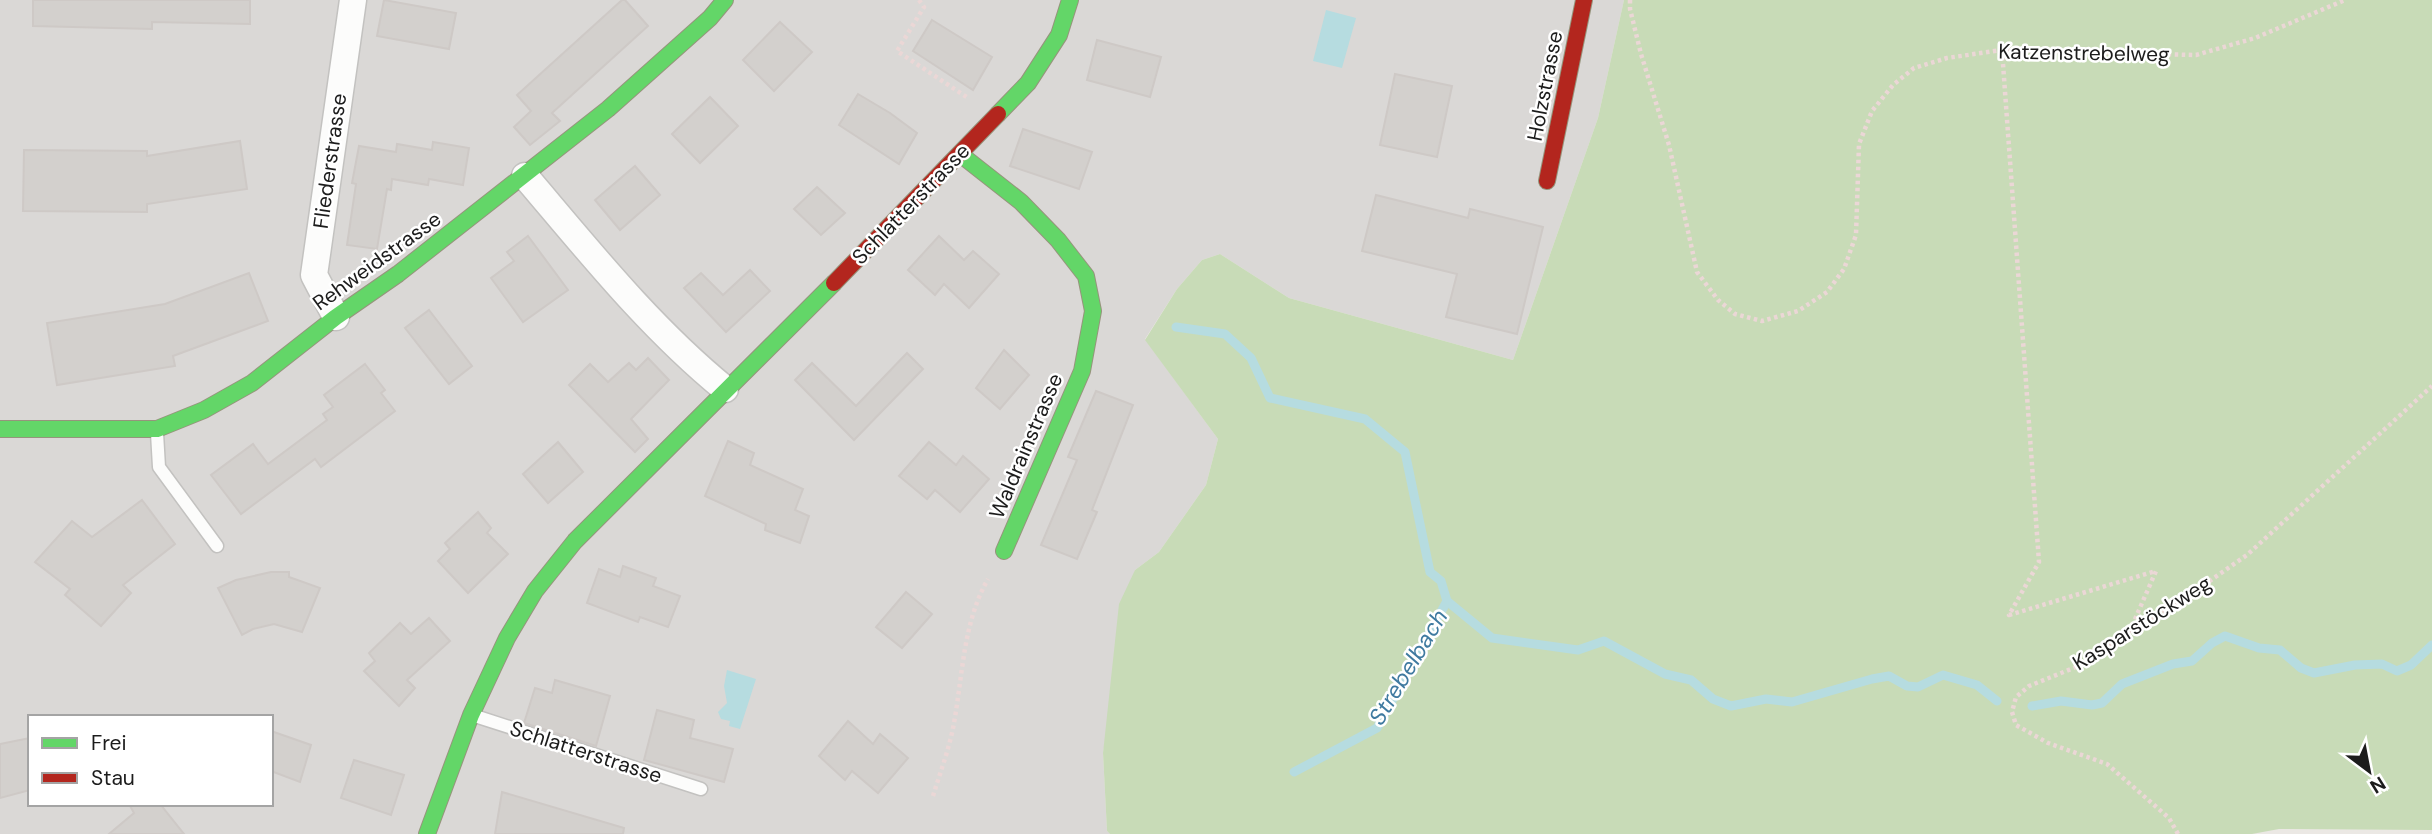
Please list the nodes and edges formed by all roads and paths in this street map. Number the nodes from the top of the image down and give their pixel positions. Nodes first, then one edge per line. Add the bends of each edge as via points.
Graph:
1 (353, 0) edge
2 (725, 0) edge
3 (919, 0) edge
4 (1070, 0) edge
5 (1584, 0) edge
6 (1630, 0) edge
7 (2346, 0) edge
8 (2002, 50) junction
9 (958, 91) dead end
10 (960, 154) junction
11 (525, 176) junction
12 (1547, 181) dead end
13 (336, 317) junction
14 (2432, 386) edge
15 (725, 389) junction
16 (0, 429) edge
17 (157, 429) junction
18 (217, 546) dead end
19 (1004, 551) joint
20 (2129, 633) junction
21 (471, 715) junction
22 (701, 789) dead end
23 (933, 796) dead end
24 (427, 834) edge
25 (2178, 834) edge

1 - 13 street, Fliederstrasse via 314,275
2 - 11 street, Rehweidstrasse via 608,109
3 - 9 path via 924,7 897,51
4 - 10 street, Schlatterstrasse via 1059,35 1028,83
5 - 12 street, Holzstrasse
6 - 8 path, Katzenstrebelweg via 1698,272 1718,300 1735,314 1762,321 1798,311 1827,292 1844,269 1856,235 1859,144 1872,111 1894,85 1914,68
7 - 8 path, Katzenstrebelweg via 2255,38 2196,55
8 - 20 path via 2039,562 2009,615 2156,571
10 - 15 street, Schlatterstrasse
10 - 19 street, Waldrainstrasse via 1021,202 1059,240 1086,276 1093,311 1082,371
11 - 13 street, Rehweidstrasse
11 - 15 street via 619,288
13 - 17 street, Rehweidstrasse via 251,383 204,410
14 - 20 path, Kasparstöckweg via 2247,555
15 - 21 street, Schlatterstrasse via 575,541 544,579 507,638
16 - 17 street, Rehweidstrasse
17 - 18 lane via 159,467
19 - 23 path, Waldrainstrasse via 977,598 969,625 955,720
20 - 25 path, Kasparstöckweg via 2076,667 2029,686 2016,697 2015,725 2048,743 2107,764 2169,818
21 - 22 lane, Schlatterstrasse
21 - 24 street, Schlatterstrasse

